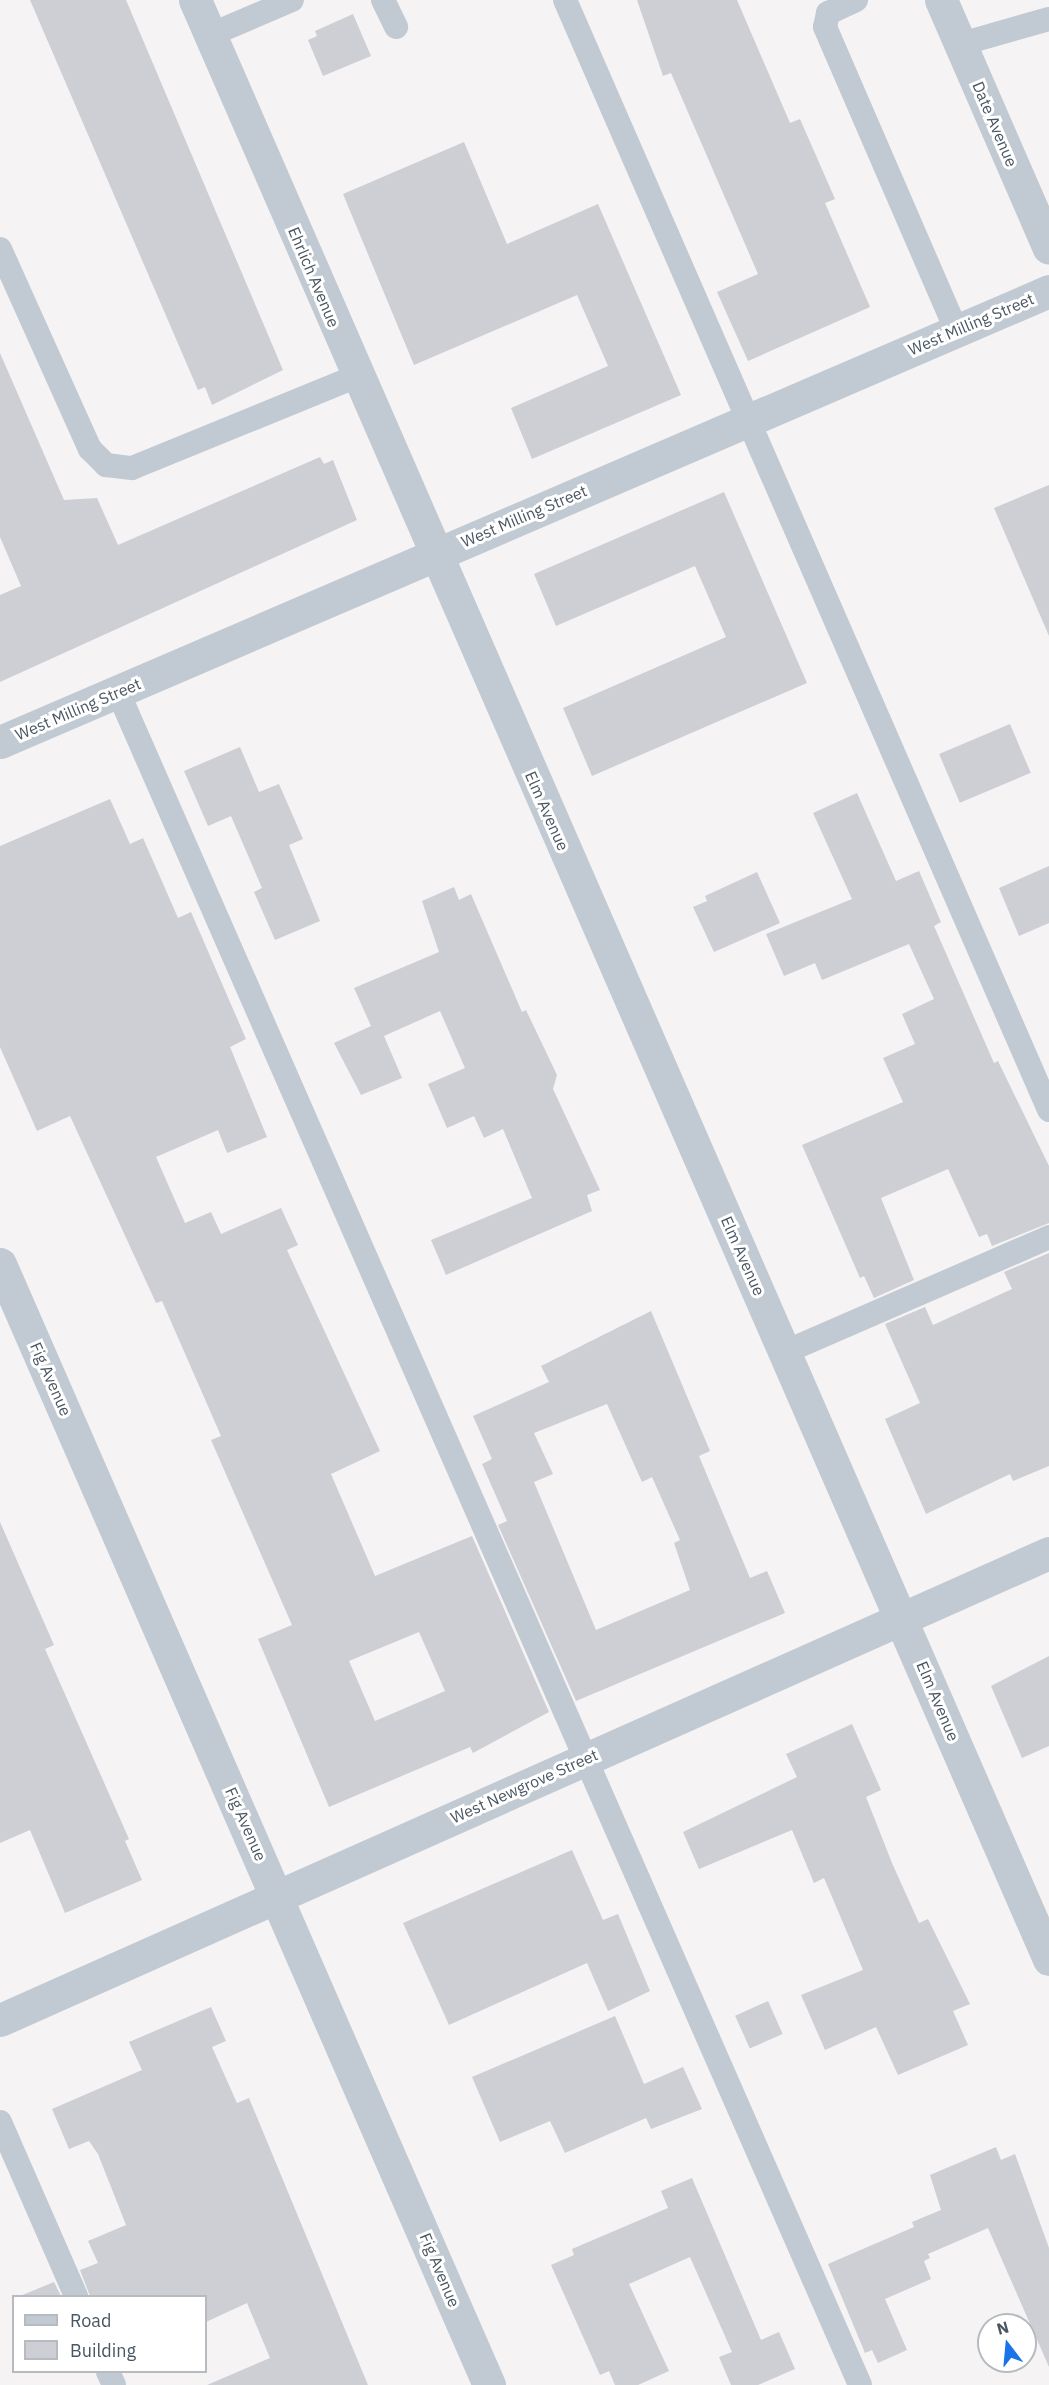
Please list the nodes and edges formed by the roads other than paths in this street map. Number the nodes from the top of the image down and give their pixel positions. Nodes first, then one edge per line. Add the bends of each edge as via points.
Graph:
1 (195, 0) edge
2 (292, 0) edge
3 (383, 0) edge
4 (565, 0) edge
5 (856, 0) edge
6 (941, 0) edge
7 (1049, 19) edge
8 (396, 27) dead end
9 (210, 35) junction
10 (961, 44) junction
11 (1049, 248) edge
12 (0, 249) edge
13 (1049, 291) edge
14 (956, 330) junction
15 (357, 376) junction
16 (745, 421) junction
17 (435, 555) junction
18 (118, 692) junction
19 (0, 742) edge
20 (1049, 1110) edge
21 (1049, 1237) edge
22 (0, 1264) edge
23 (785, 1352) junction
24 (1049, 1553) edge
25 (901, 1617) junction
26 (585, 1758) junction
27 (278, 1896) junction
28 (1049, 1959) edge
29 (0, 2020) edge
30 (0, 2122) edge
31 (76, 2295) edge
32 (489, 2385) edge
33 (860, 2385) edge

1 - 9 street, Ehrlich Avenue
2 - 9 lane
3 - 8 lane
4 - 16 lane
5 - 14 lane via 828,13 825,27
6 - 10 street, Date Avenue
7 - 10 lane
9 - 15 street, Ehrlich Avenue
10 - 11 street, Date Avenue
12 - 15 lane via 90,449 106,465 132,468
13 - 14 street, West Milling Street
14 - 16 street, West Milling Street
15 - 17 street, Ehrlich Avenue
16 - 17 street, West Milling Street
16 - 20 lane
17 - 18 street, West Milling Street
17 - 23 street, Elm Avenue
18 - 19 street, West Milling Street
18 - 26 lane
21 - 23 lane
22 - 27 street, Fig Avenue
23 - 25 street, Elm Avenue
24 - 25 street, West Newgrove Street
25 - 26 street, West Newgrove Street
25 - 28 street, Elm Avenue
26 - 27 street, West Newgrove Street
26 - 33 lane
27 - 29 street, West Newgrove Street
27 - 32 street, Fig Avenue
30 - 31 lane

